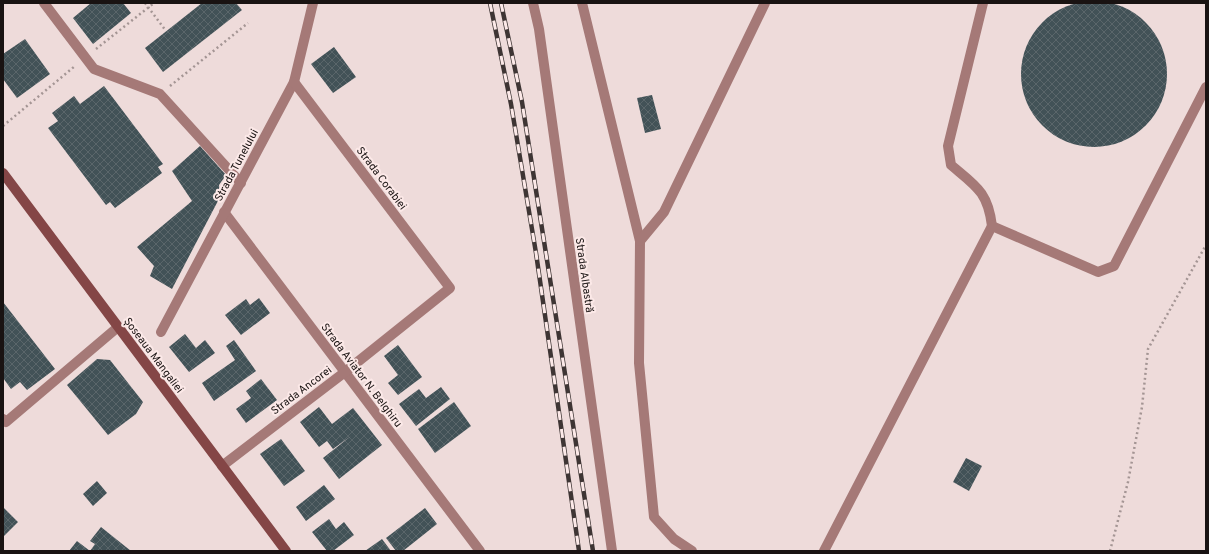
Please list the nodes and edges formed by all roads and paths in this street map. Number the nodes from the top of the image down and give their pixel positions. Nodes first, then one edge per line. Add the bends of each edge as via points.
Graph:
1 (44, 3) edge
2 (145, 3) edge
3 (313, 3) edge
4 (533, 3) edge
5 (582, 3) edge
6 (765, 3) edge
7 (983, 3) edge
8 (248, 23) dead end
9 (166, 31) dead end
10 (294, 82) junction
11 (1206, 87) edge
12 (160, 94) junction
13 (3, 173) edge
14 (240, 183) junction
15 (224, 212) junction
16 (992, 226) junction
17 (640, 241) junction
18 (1206, 245) edge
19 (450, 288) joint
20 (118, 328) junction
21 (161, 332) dead end
22 (345, 372) junction
23 (3, 419) edge
24 (222, 466) junction
25 (286, 551) edge
26 (480, 551) edge
27 (612, 551) edge
28 (692, 551) edge
29 (824, 551) edge
30 (1110, 551) edge

1 - 12 street via 94,69
2 - 9 path
3 - 10 street, Strada Tunelului
4 - 27 street, Strada Albastră
5 - 17 street
6 - 17 street via 664,212
7 - 16 street via 948,146 951,165 980,188 990,209
8 - 12 path
10 - 14 street, Strada Tunelului
10 - 19 street, Strada Corabiei
11 - 16 street via 1114,266 1098,272
12 - 14 street
13 - 20 street, Șoseaua Mangaliei
14 - 15 street, Strada Tunelului
15 - 21 street, Strada Tunelului
15 - 22 street, Strada Aviator N. Belghiru
16 - 29 street
17 - 28 street via 639,362 654,517 674,539
18 - 30 path via 1148,349 1142,407 1128,482
19 - 22 street, Strada Ancorei
20 - 23 street via 6,422
20 - 24 street, Șoseaua Mangaliei
22 - 24 street, Strada Ancorei
22 - 26 street, Strada Aviator N. Belghiru
24 - 25 street, Șoseaua Mangaliei

